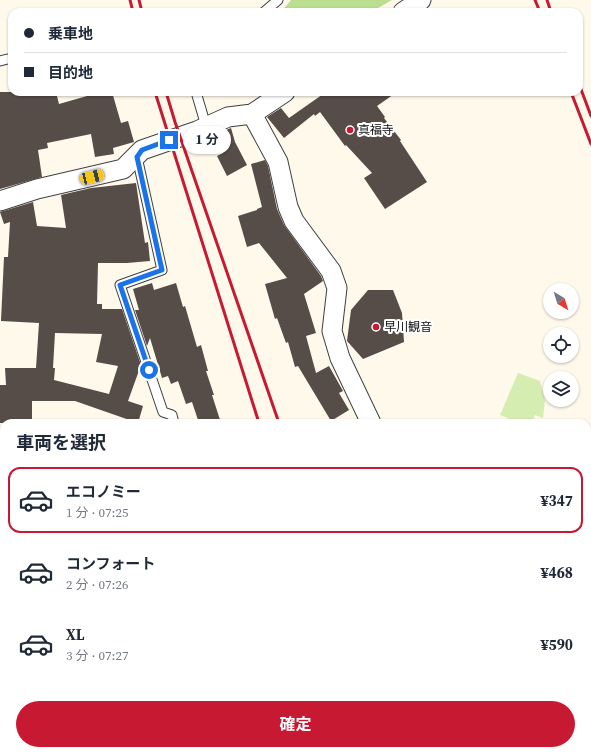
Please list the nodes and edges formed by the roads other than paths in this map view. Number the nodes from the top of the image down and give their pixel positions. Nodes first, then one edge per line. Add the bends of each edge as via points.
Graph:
1 (278, 0) edge
2 (421, 0) edge
3 (269, 8) edge
4 (409, 8) edge
5 (197, 96) edge
6 (279, 96) edge
7 (252, 114) junction
8 (206, 126) junction
9 (137, 157) junction
10 (0, 202) edge
11 (173, 419) edge
12 (369, 419) edge

1 - 3 lane
2 - 4 street
5 - 8 lane
6 - 7 street
7 - 8 street via 228,117
7 - 12 street via 278,162 294,221 331,271 337,288 332,331 340,358
8 - 9 street via 142,150
9 - 10 street via 123,169 37,189
9 - 11 lane via 162,270 120,285 163,412 172,415

